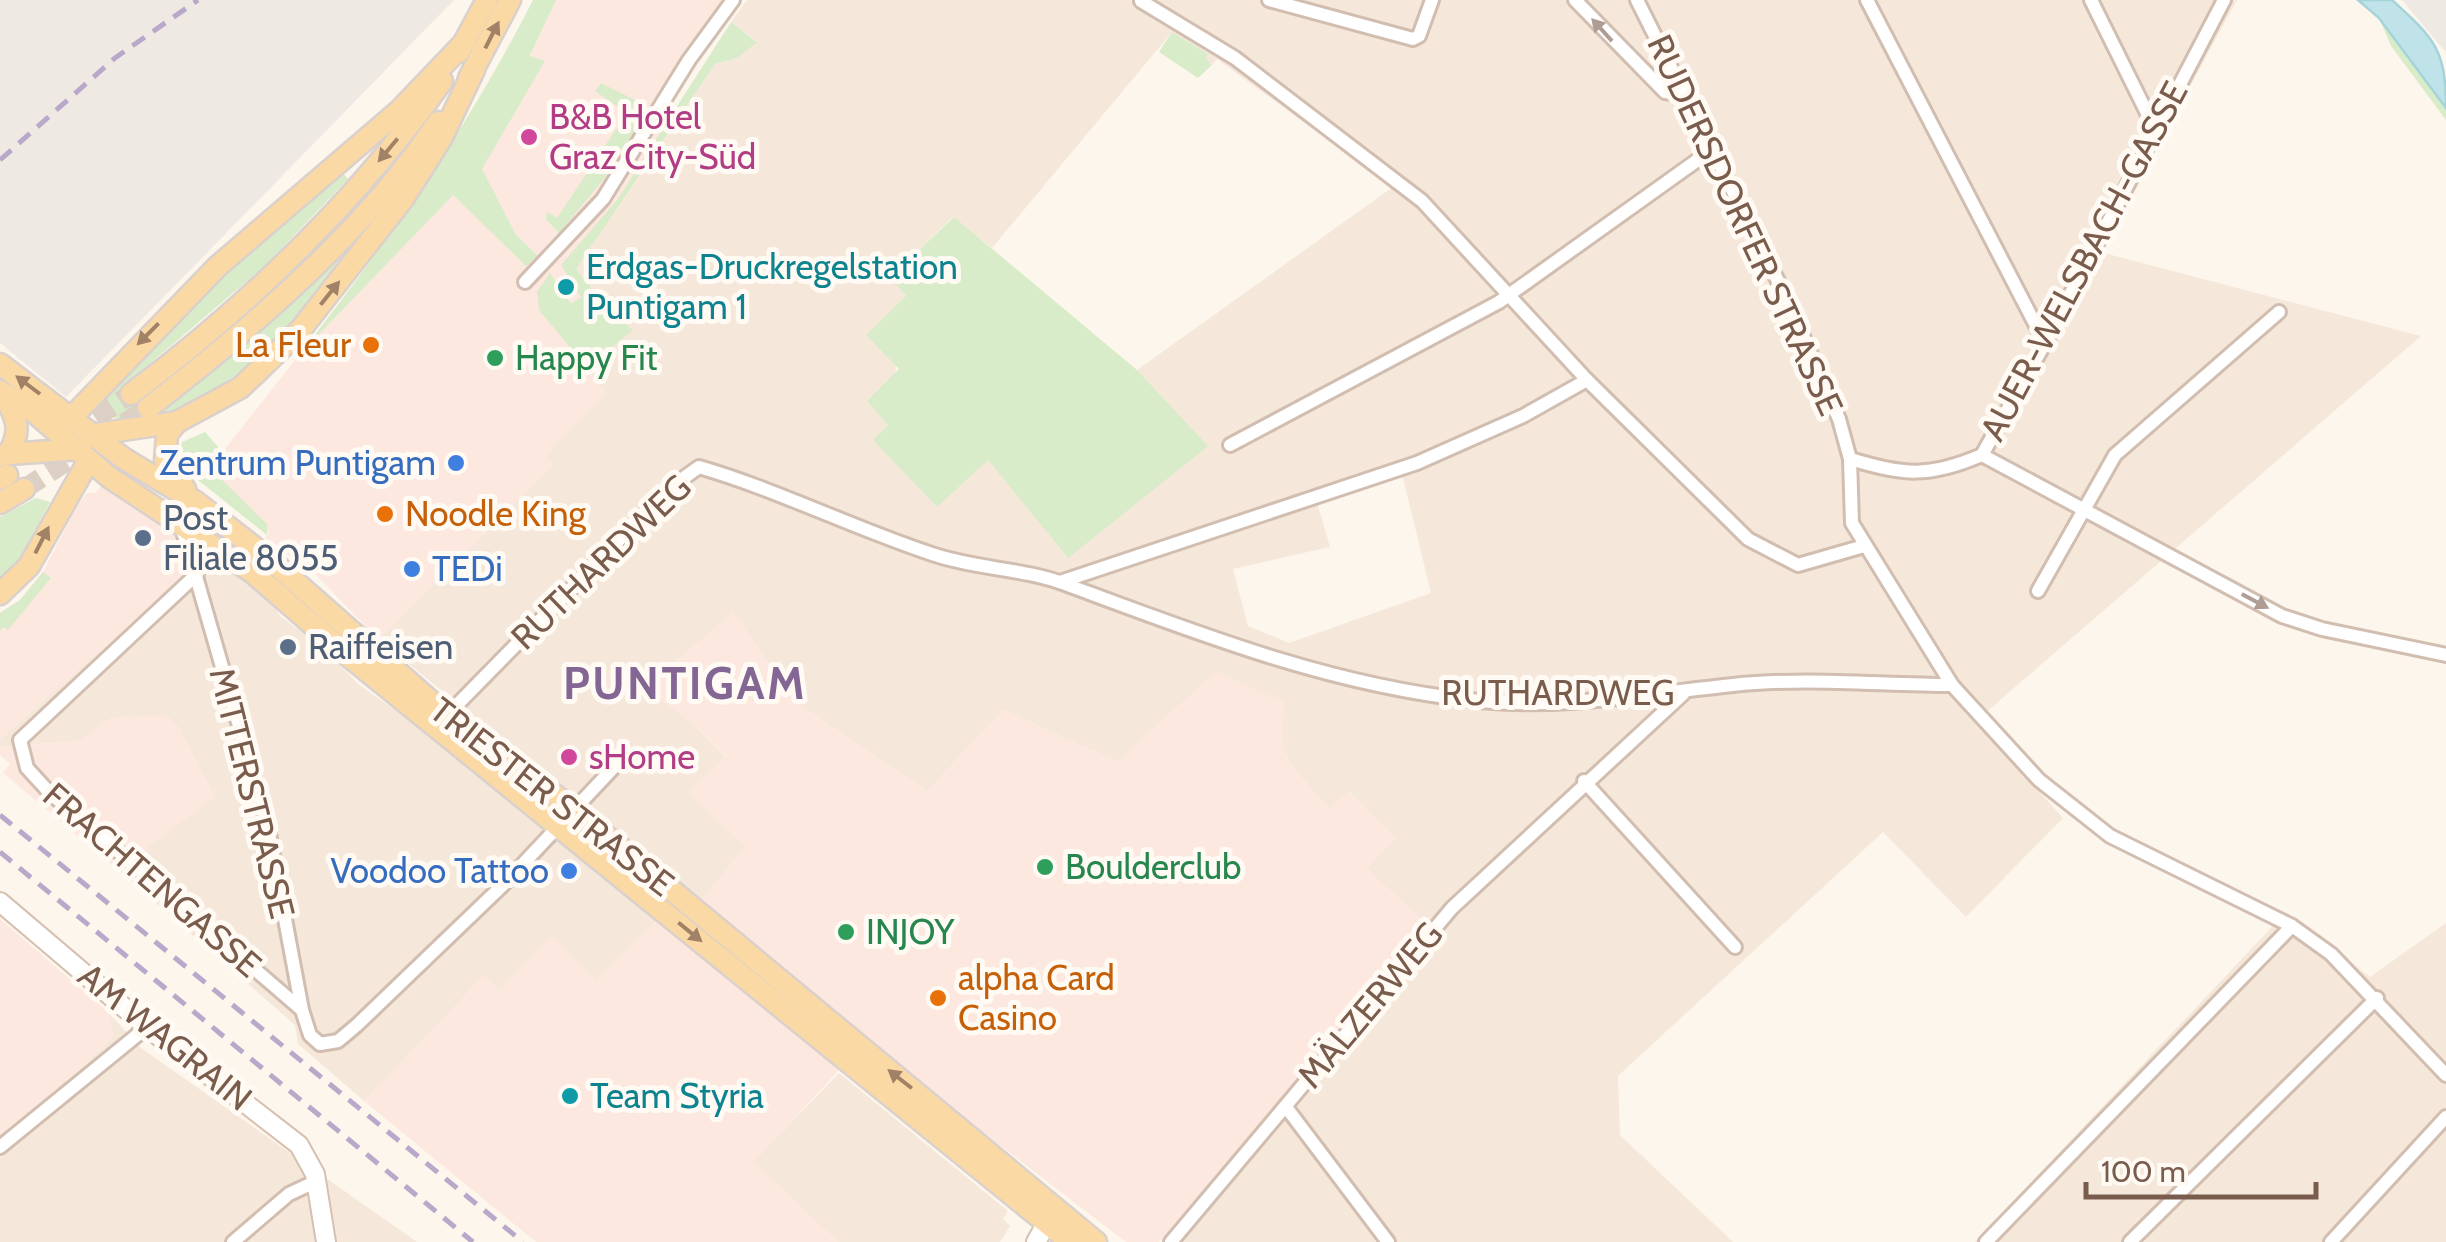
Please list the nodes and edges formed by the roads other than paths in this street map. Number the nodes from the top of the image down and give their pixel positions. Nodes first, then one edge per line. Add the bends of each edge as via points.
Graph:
1 (487, 0) edge
2 (510, 0) edge
3 (734, 0) edge
4 (1270, 0) edge
5 (1432, 0) edge
6 (1575, 0) edge
7 (1637, 0) edge
8 (1866, 0) edge
9 (2091, 0) edge
10 (2224, 0) edge
11 (1141, 2) edge
12 (465, 42) junction
13 (474, 70) junction
14 (1686, 95) junction
15 (2154, 127) junction
16 (1713, 149) junction
17 (525, 282) dead end
18 (1512, 293) junction
19 (2279, 312) dead end
20 (2046, 343) junction
21 (0, 364) edge
22 (1587, 380) junction
23 (2, 392) edge
24 (131, 394) tunnel mouth
25 (148, 408) tunnel mouth
26 (177, 422) junction
27 (82, 441) junction
28 (1230, 445) dead end
29 (1982, 455) junction
30 (1850, 459) junction
31 (4, 466) edge
32 (24, 489) tunnel mouth
33 (0, 502) edge
34 (196, 502) junction
35 (2084, 508) junction
36 (180, 523) junction
37 (1864, 546) junction
38 (196, 574) junction
39 (1060, 582) junction
40 (2038, 591) dead end
41 (0, 594) edge
42 (2446, 655) edge
43 (1952, 685) junction
44 (1683, 694) junction
45 (447, 715) junction
46 (616, 765) dead end
47 (1584, 781) junction
48 (576, 810) junction
49 (560, 827) junction
50 (0, 902) edge
51 (2292, 926) junction
52 (1735, 948) dead end
53 (2377, 998) junction
54 (302, 1010) junction
55 (148, 1027) junction
56 (2446, 1074) edge
57 (1286, 1107) junction
58 (2446, 1117) edge
59 (0, 1146) edge
60 (318, 1181) junction
61 (1051, 1214) junction
62 (233, 1242) edge
63 (326, 1242) edge
64 (1036, 1242) edge
65 (1070, 1242) edge
66 (1096, 1242) edge
67 (1171, 1242) edge
68 (1388, 1242) edge
69 (1986, 1242) edge
70 (2130, 1242) edge
71 (2331, 1242) edge

1 - 12 main road
13 -> 2 main road
3 - 17 street via 604,198
4 - 5 street via 1412,39
14 -> 6 street via 1665,92
7 - 14 street, RUDERSDORFER STRASSE
8 - 20 street
9 - 15 street
10 - 15 street, AUER-WELSBACH-GASSE
11 - 18 street via 1235,58 1368,156
12 -> 24 main road via 420,111 282,268
12 -> 27 main road via 400,110 218,266
13 - 25 main road via 432,131 304,274
26 -> 13 main road via 240,388 301,329 403,199
14 - 16 street, RUDERSDORFER STRASSE
15 - 20 street, AUER-WELSBACH-GASSE
16 - 18 street
16 - 30 street, RUDERSDORFER STRASSE via 1808,348
18 - 22 street
18 - 28 street
19 - 35 street via 2116,455
20 - 29 street, AUER-WELSBACH-GASSE
27 -> 21 main road, TRIESTER STRASSE
22 - 37 street via 1755,545 1798,565
22 - 39 street via 1417,462
23 - 27 main road, TRIESTER STRASSE
23 - 31 main road via 18,424
26 - 27 main road
26 - 34 main road via 167,434 165,462
27 - 31 main road
27 - 34 main road, TRIESTER STRASSE
27 - 36 main road, TRIESTER STRASSE
41 -> 27 main road via 29,566
29 - 30 street, AUER-WELSBACH-GASSE via 1926,474
29 - 35 street
30 - 37 street, RUDERSDORFER STRASSE via 1849,509
32 - 33 main road
34 - 45 main road, TRIESTER STRASSE
35 - 40 street
35 -> 42 street via 2282,616
36 - 38 street, MITTERSTRASSE
36 - 49 main road, TRIESTER STRASSE via 252,572
37 - 43 street, RUDERSDORFER STRASSE
38 - 54 street, MITTERSTRASSE via 268,823
38 - 54 street, FRACHTENGASSE via 20,740 27,768 134,870
39 - 44 street, RUTHARDWEG via 1325,674 1420,694 1475,701
39 - 45 street, RUTHARDWEG via 937,556 699,467 671,487
43 - 44 street, RUTHARDWEG via 1735,684
43 - 51 street, RUDERSDORFER STRASSE via 2039,780 2110,836
44 - 47 street, MÄLZERWEG
45 - 48 main road, TRIESTER STRASSE
46 - 48 street
47 - 52 street
47 - 57 street, MÄLZERWEG via 1441,919
48 - 49 street
61 -> 48 main road, TRIESTER STRASSE
49 - 54 street via 338,1040 320,1044
49 -> 61 main road, TRIESTER STRASSE
50 - 55 street, AM WAGRAIN
51 - 53 street, RUDERSDORFER STRASSE
51 - 69 street
53 - 56 street, RUDERSDORFER STRASSE
53 - 70 street
55 - 59 street
55 - 60 street, AM WAGRAIN via 291,1137
57 - 67 street, MÄLZERWEG
57 - 68 street
58 - 71 street
60 - 62 street via 290,1194
60 - 63 street
61 - 64 street
61 - 65 main road, TRIESTER STRASSE
61 - 66 main road, TRIESTER STRASSE

